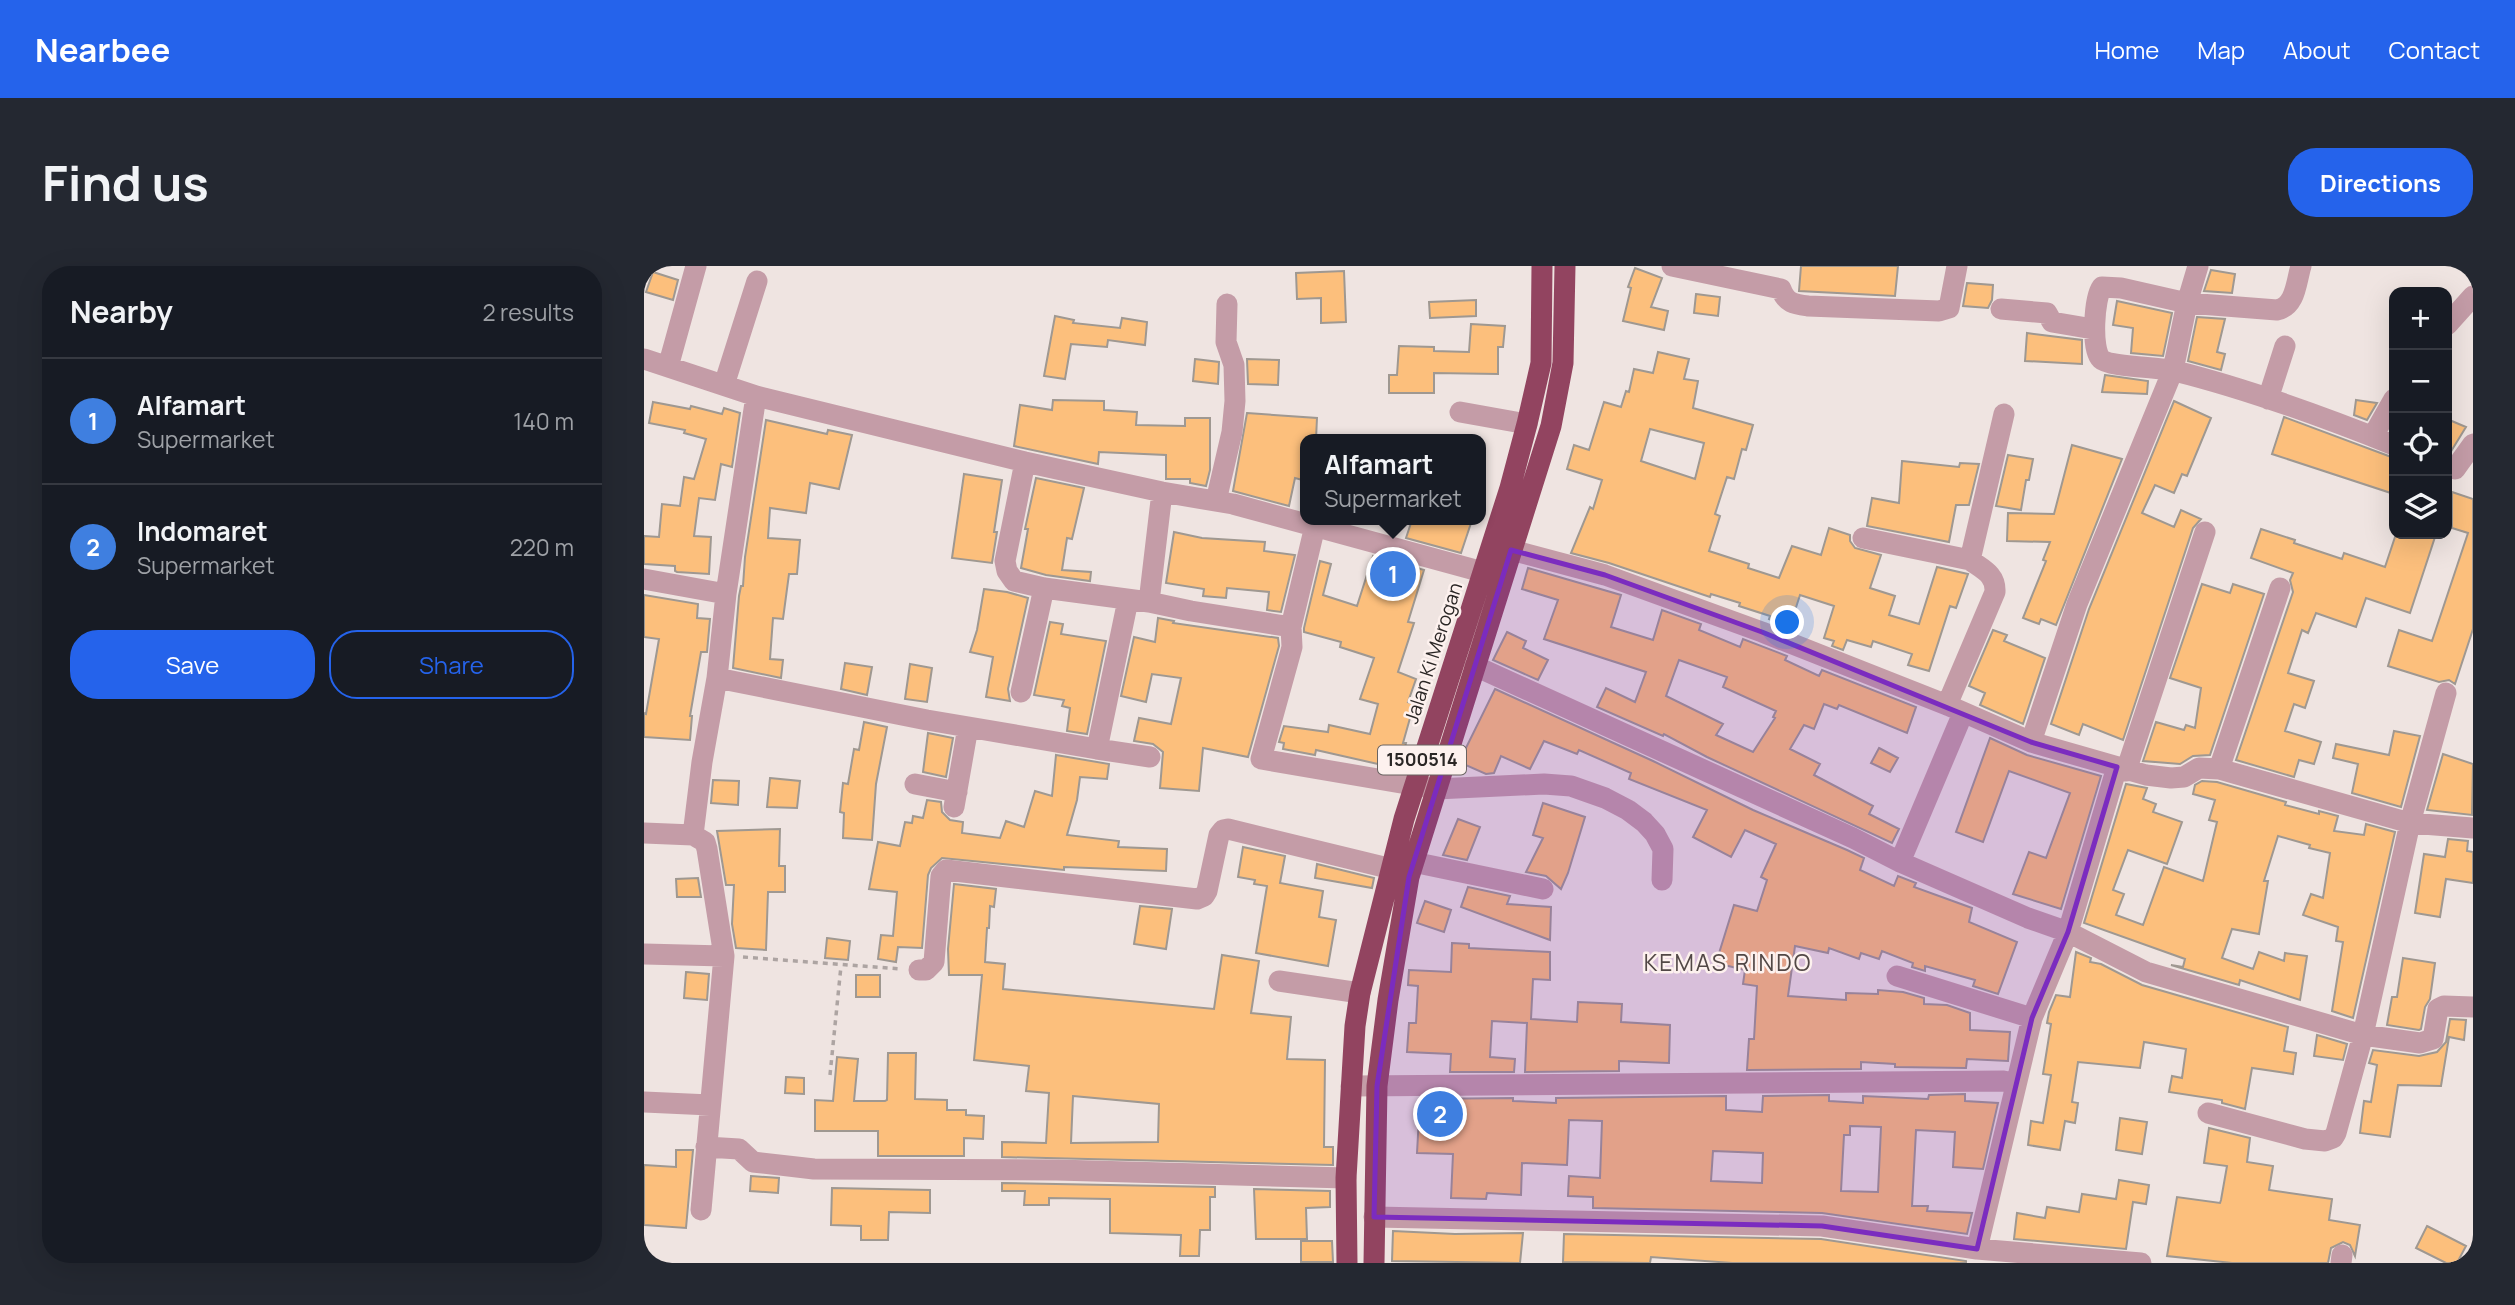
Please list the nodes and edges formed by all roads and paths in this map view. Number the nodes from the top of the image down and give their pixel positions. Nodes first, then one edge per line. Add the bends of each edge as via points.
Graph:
1 (696, 266) edge
2 (1542, 266) edge
3 (1565, 266) edge
4 (1672, 266) edge
5 (1957, 266) edge
6 (2198, 266) edge
7 (2301, 266) edge
8 (757, 281) dead end
9 (2473, 296) edge
10 (2187, 303) junction
11 (1227, 304) dead end
12 (2001, 309) dead end
13 (2452, 319) edge
14 (2093, 329) junction
15 (2286, 345) dead end
16 (644, 359) edge
17 (668, 367) junction
18 (2173, 370) junction
19 (724, 385) junction
20 (756, 396) junction
21 (2268, 399) junction
22 (2389, 408) edge
23 (1460, 412) dead end
24 (2004, 414) dead end
25 (1527, 424) junction
26 (2373, 436) junction
27 (2389, 442) edge
28 (2473, 444) edge
29 (1025, 462) junction
30 (2458, 471) edge
31 (1162, 492) junction
32 (1216, 501) junction
33 (1300, 522) edge
34 (1311, 525) edge
35 (1315, 526) junction
36 (2205, 532) dead end
37 (1863, 538) dead end
38 (1511, 550) junction
39 (1970, 560) junction
40 (1493, 574) junction
41 (644, 579) edge
42 (1044, 588) junction
43 (2280, 589) dead end
44 (726, 594) junction
45 (1138, 601) junction
46 (1291, 626) junction
47 (1475, 666) junction
48 (717, 678) junction
49 (1021, 692) dead end
50 (2446, 693) dead end
51 (1955, 709) junction
52 (968, 727) junction
53 (2031, 742) junction
54 (1097, 749) junction
55 (1150, 757) dead end
56 (2122, 769) junction
57 (2219, 769) junction
58 (915, 784) dead end
59 (1414, 785) junction
60 (1436, 789) junction
61 (2410, 823) junction
62 (2473, 828) edge
63 (644, 833) edge
64 (693, 835) junction
65 (1413, 862) junction
66 (1900, 862) junction
67 (1392, 869) junction
68 (1662, 880) dead end
69 (1543, 890) dead end
70 (2068, 932) junction
71 (644, 954) edge
72 (724, 956) junction
73 (841, 966) junction
74 (919, 970) joint
75 (1897, 976) dead end
76 (1279, 981) dead end
77 (1360, 993) junction
78 (2473, 1007) edge
79 (2032, 1018) junction
80 (2363, 1035) junction
81 (830, 1075) dead end
82 (2004, 1081) dead end
83 (1351, 1086) junction
84 (1377, 1086) junction
85 (644, 1101) edge
86 (710, 1105) junction
87 (2208, 1113) dead end
88 (706, 1147) junction
89 (1346, 1178) junction
90 (701, 1210) dead end
91 (1374, 1217) junction
92 (1977, 1249) junction
93 (1348, 1263) edge
94 (1374, 1263) edge
95 (2133, 1263) edge

1 - 17 street
2 - 25 highway, Jalan Ki Merogan / 1500514 via 1541,363
3 - 38 highway, Jalan Ki Merogan / 1500514 via 1563,363 1551,426
4 - 5 street via 1781,289 1791,303 1939,312 1950,308
6 - 10 street
7 - 10 street via 2291,301 2284,309
8 - 19 street
9 - 13 street
10 - 14 street via 2105,286 2097,296
10 - 18 street
11 - 32 street via 1226,342 1234,365 1235,401
12 - 14 street via 2047,313 2052,321
14 - 18 street via 2096,351 2103,361
15 - 21 street
16 - 17 street
17 - 19 street
18 - 21 street
18 - 53 street via 2077,604
19 - 20 street
20 - 29 street
20 - 44 street
21 - 26 street
22 - 26 street
23 - 25 street
24 - 39 street
25 - 40 highway, Jalan Ki Merogan / 1500514
26 - 27 street
28 - 30 street
29 - 31 street
29 - 42 street via 1006,571 1014,581
31 - 32 street
31 - 45 street
32 - 33 street
34 - 35 street
35 - 40 street
35 - 46 street
36 - 56 street
37 - 39 street
38 - 40 highway, Jalan Ki Merogan / 1500514
38 - 51 street via 1605,575
39 - 51 street via 1991,575 1995,584
40 - 47 highway, Jalan Ki Merogan / 1500514
40 - 59 highway, Jalan Ki Merogan / 1500514
41 - 44 street
42 - 45 street
42 - 49 street
43 - 57 street
44 - 48 street
45 - 46 street
45 - 54 street
46 - 59 street via 1292,646 1261,759
47 - 60 highway, Jalan Ki Merogan / 1500514
47 - 66 street
48 - 52 street
48 - 64 street
50 - 61 street
51 - 53 street
51 - 66 street
52 - 54 street
52 - 58 street via 956,800
53 - 56 street
54 - 55 street
56 - 57 street via 2171,778 2185,777 2199,768
56 - 70 street
57 - 61 street
59 - 60 street
59 - 67 highway, Jalan Ki Merogan / 1500514
60 - 65 highway, Jalan Ki Merogan / 1500514
60 - 68 street via 1544,784 1571,786 1605,798 1628,810 1655,834 1663,849
61 - 62 street
61 - 80 street
63 - 64 street
64 - 72 street via 705,842 707,849
65 - 69 street
65 - 84 highway, Jalan Ki Merogan / 1500514
66 - 70 street
67 - 74 street via 1228,829 1219,835 1207,891 1197,899 946,870 941,876 934,962
67 - 77 highway, Jalan Ki Merogan / 1500514
70 - 79 street
70 - 80 street via 2146,972
71 - 72 street
72 - 73 path
72 - 86 street
73 - 74 path
73 - 81 path
75 - 79 street
76 - 77 street
77 - 83 highway, Jalan Ki Merogan / 1500514
78 - 80 street via 2438,1009 2429,1042
79 - 92 street
80 - 87 street via 2333,1138 2305,1139
82 - 84 street
83 - 84 street
83 - 89 highway, Jalan Ki Merogan / 1500514
84 - 91 highway, Jalan Ki Merogan / 1500514
85 - 86 street
86 - 88 street
88 - 89 street via 739,1149 753,1162 814,1169
88 - 90 street
89 - 93 highway, Jalan Ki Merogan / 1500514
91 - 92 street via 1822,1226
91 - 94 highway, Jalan Ki Merogan / 1500514
92 - 95 street

